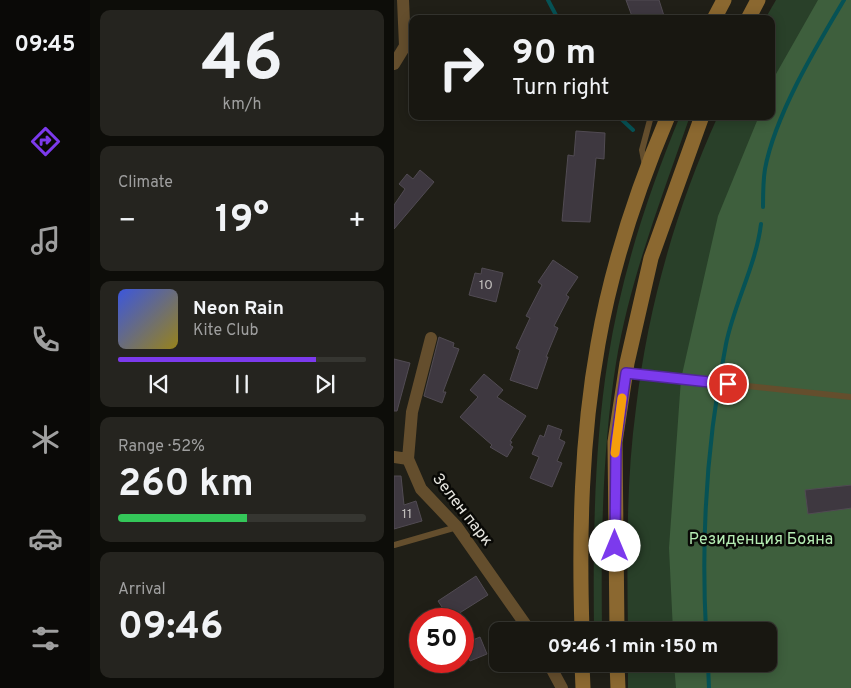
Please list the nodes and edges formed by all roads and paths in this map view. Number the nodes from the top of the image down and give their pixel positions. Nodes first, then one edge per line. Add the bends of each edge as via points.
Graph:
1 (403, 0) edge
2 (724, 0) edge
3 (758, 0) edge
4 (716, 15) edge
5 (750, 15) edge
6 (394, 64) edge
7 (650, 120) edge
8 (667, 120) edge
9 (701, 120) edge
10 (647, 174) junction
11 (431, 338) dead end
12 (626, 373) junction
13 (851, 397) edge
14 (394, 457) edge
15 (408, 459) junction
16 (457, 527) junction
17 (394, 545) edge
18 (524, 622) edge
19 (582, 622) edge
20 (617, 622) edge
21 (553, 672) edge
22 (582, 672) edge
23 (618, 672) edge
24 (562, 688) edge
25 (583, 688) edge
26 (618, 688) edge

1 - 6 street via 405,46
2 - 4 main road
3 - 5 main road
7 - 10 lane via 642,150
8 - 10 main road
9 - 12 main road via 651,258
10 - 19 main road via 618,263 598,343 587,418 580,536
11 - 15 street, Зелен парк via 412,412
12 - 13 lane
12 - 20 main road via 616,442
14 - 15 street
15 - 16 street, Зелен парк via 421,489
16 - 17 lane
16 - 18 street, Зелен парк
21 - 24 street
22 - 25 main road
23 - 26 main road

